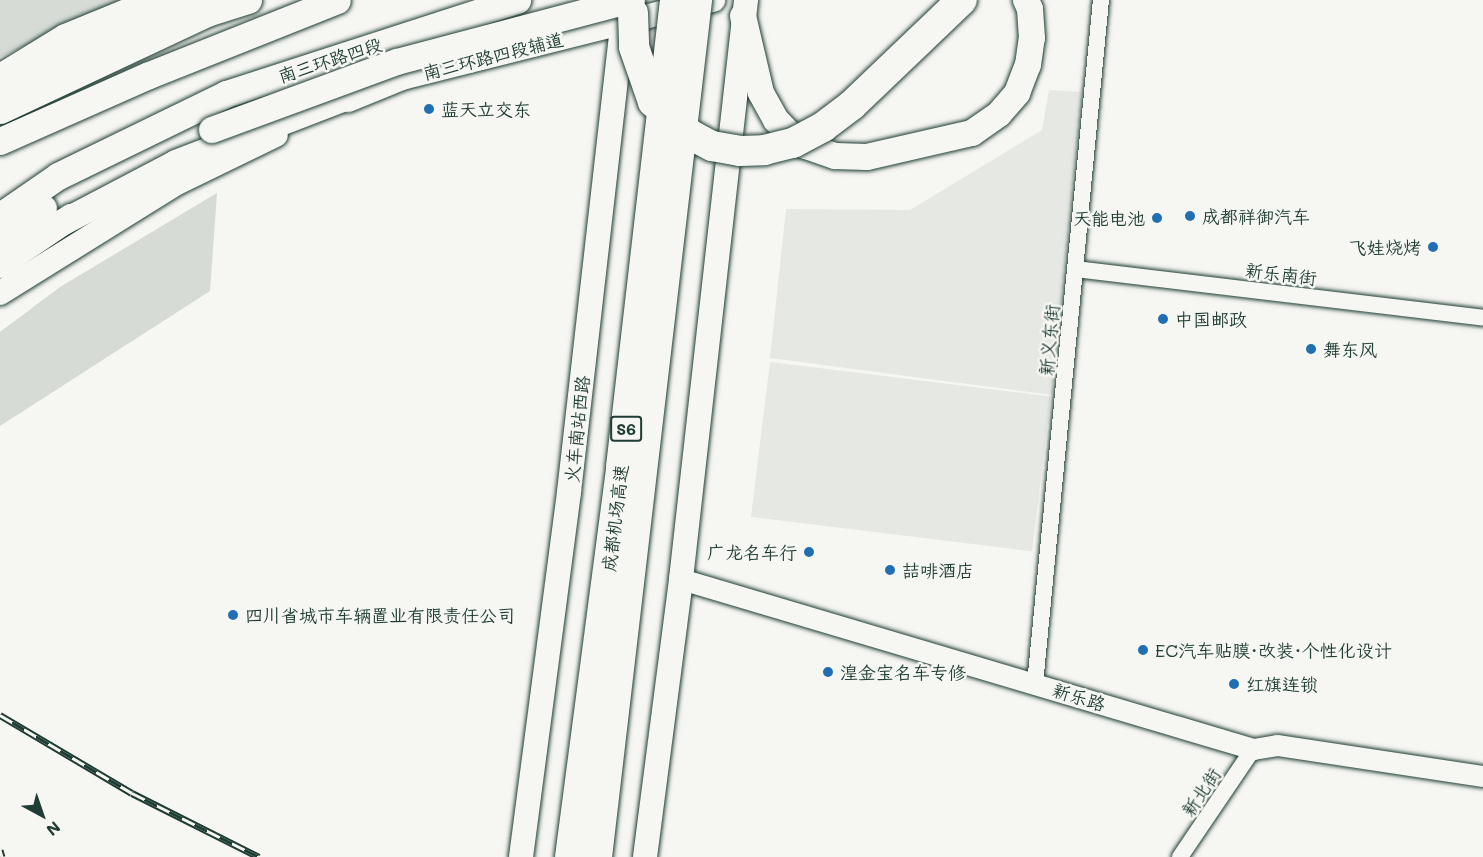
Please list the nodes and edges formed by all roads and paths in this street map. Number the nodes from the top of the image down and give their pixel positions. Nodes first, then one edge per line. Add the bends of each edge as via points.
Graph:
1 (153, 0) edge
2 (203, 0) edge
3 (248, 0) edge
4 (517, 0) edge
5 (675, 0) edge
6 (697, 0) edge
7 (712, 0) edge
8 (962, 0) edge
9 (1026, 0) edge
10 (1101, 0) edge
11 (332, 2) edge
12 (629, 6) edge
13 (745, 8) edge
14 (5, 72) edge
15 (364, 92) junction
16 (0, 93) edge
17 (0, 110) edge
18 (148, 132) junction
19 (0, 141) edge
20 (0, 216) edge
21 (58, 225) junction
22 (0, 239) edge
23 (0, 265) edge
24 (1075, 269) junction
25 (0, 293) edge
26 (1483, 318) edge
27 (681, 579) junction
28 (1035, 684) junction
29 (1253, 749) junction
30 (1483, 776) edge
31 (521, 857) edge
32 (570, 857) edge
33 (597, 857) edge
34 (645, 857) edge
35 (1180, 857) edge

1 - 14 main road via 65,36
2 - 16 highway via 134,28
3 - 17 highway via 207,13
4 - 18 highway, 南三环路四段 via 226,94
5 - 32 highway, 成都机场高速 / S6, bridge via 621,467
6 - 33 highway, 成都机场高速 / S6, bridge
7 - 12 main road, 南三环路四段辅道
8 - 12 highway, bridge via 852,105 823,127 793,143 740,151 712,146 691,135 653,102 634,47
9 - 13 main road via 1032,38 1023,81 999,114 972,133 849,158 795,140 776,120 761,93
10 - 24 street, 新义东街
11 - 19 highway via 149,75
12 - 15 main road, 南三环路四段辅道
12 - 21 main road, bridge via 398,62 212,130
12 - 31 main road, 火车南站西路
13 - 27 main road
15 - 21 main road via 176,163
15 - 25 main road, 南三环路四段辅道 via 175,184
18 - 20 highway, 南三环路四段 via 58,176
18 - 22 highway, 南三环路四段
21 - 23 main road
24 - 26 street, 新乐南街
24 - 28 street, 新义东街
27 - 28 street, 新乐路
27 - 34 main road
28 - 29 street, 新乐路
29 - 30 street, 新乐路 via 1277,745
29 - 35 street, 新北街

